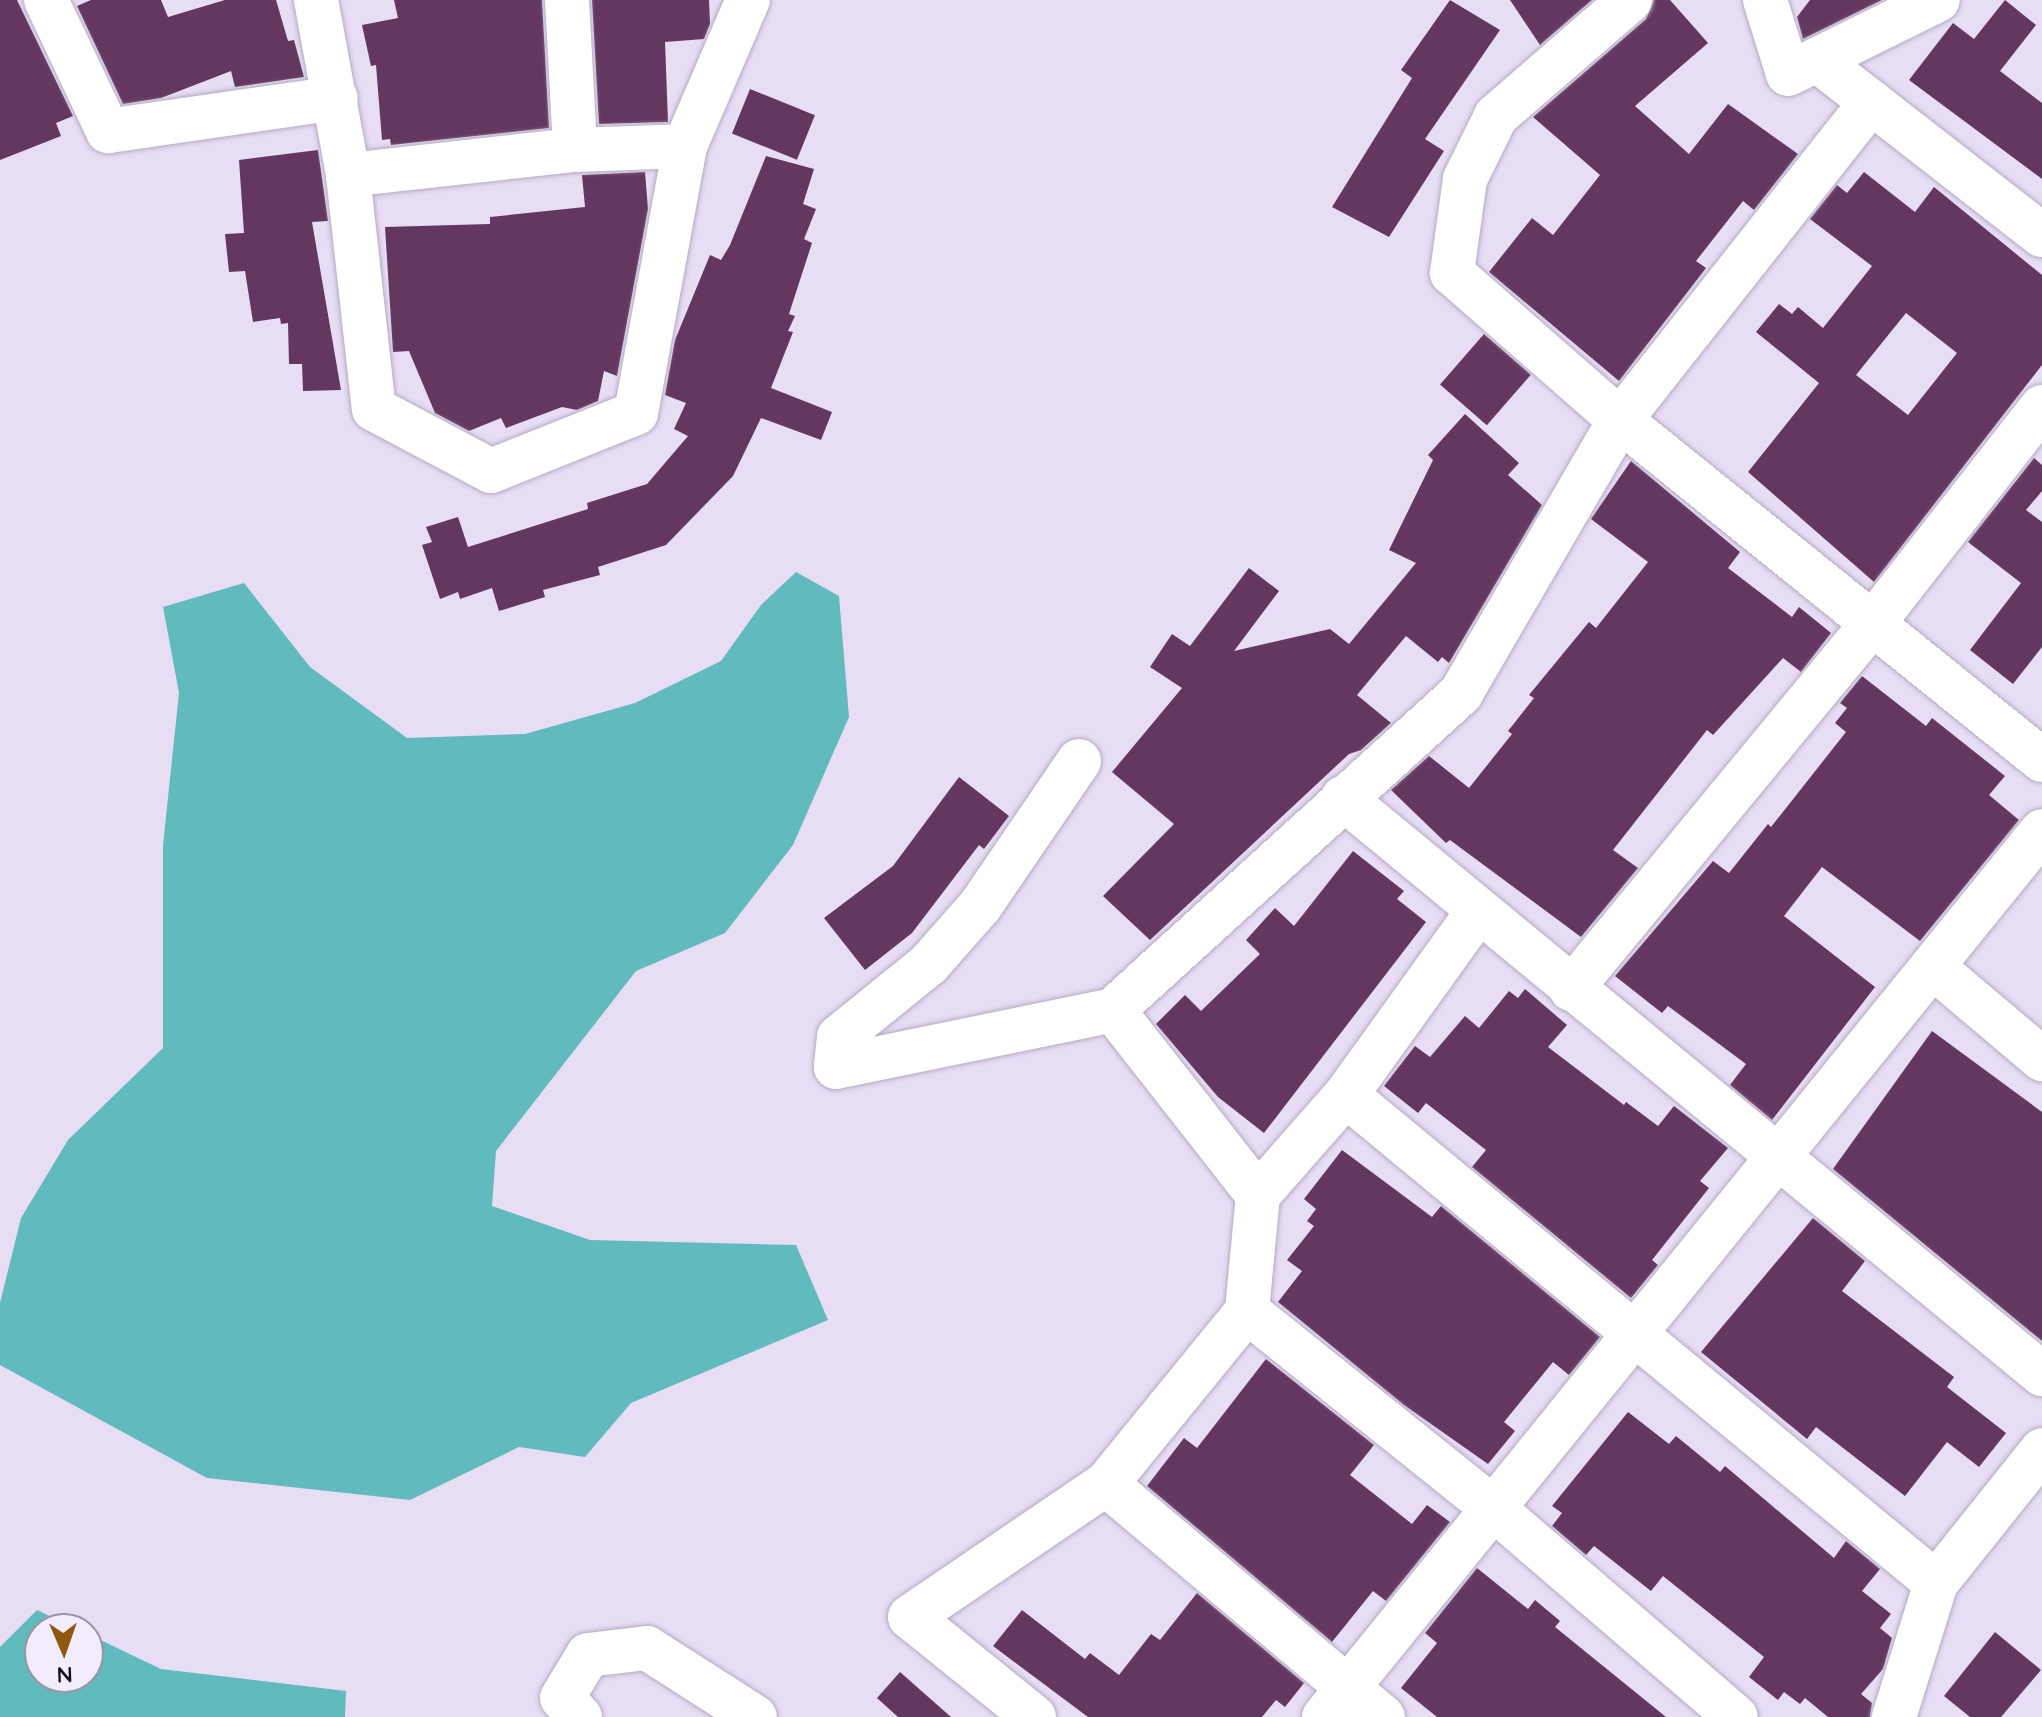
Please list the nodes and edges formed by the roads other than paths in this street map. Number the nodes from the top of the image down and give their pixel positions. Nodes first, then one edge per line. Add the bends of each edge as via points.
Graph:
1 (46, 0) edge
2 (316, 0) edge
3 (567, 0) edge
4 (748, 0) edge
5 (1630, 0) edge
6 (1765, 0) edge
7 (1938, 0) edge
8 (1817, 60) junction
9 (336, 98) junction
10 (1871, 102) junction
11 (685, 146) junction
12 (575, 150) junction
13 (348, 175) junction
14 (2042, 235) edge
15 (2042, 407) edge
16 (1620, 420) junction
17 (1874, 622) junction
18 (2042, 760) edge
19 (1079, 761) dead end
20 (1343, 798) junction
21 (2042, 831) edge
22 (1478, 911) junction
23 (1933, 967) junction
24 (1571, 989) junction
25 (1113, 1010) junction
26 (2042, 1059) edge
27 (1346, 1095) junction
28 (1778, 1161) junction
29 (1258, 1195) junction
30 (1247, 1311) junction
31 (1637, 1333) junction
32 (2042, 1374) edge
33 (2042, 1450) edge
34 (1106, 1484) junction
35 (1494, 1509) junction
36 (1936, 1583) junction
37 (1336, 1702) edge
38 (580, 1717) edge
39 (755, 1717) edge
40 (1034, 1717) edge
41 (1383, 1717) edge
42 (1736, 1717) edge
43 (1894, 1717) edge

1 - 9 street via 108,131
2 - 9 street
3 - 12 street
4 - 11 street
5 - 16 street via 1496,116 1465,179 1452,273
6 - 8 street via 1788,74
7 - 8 street
8 - 10 street
9 - 13 street
10 - 14 street
10 - 16 street
11 - 12 street
11 - 13 street via 636,413 491,471 374,409
12 - 13 street
15 - 17 street
16 - 17 street
16 - 20 street via 1461,693
17 - 18 street
17 - 24 street
19 - 25 street via 980,906 929,964 839,1037 836,1067
20 - 22 street
20 - 25 street
21 - 23 street
22 - 24 street
22 - 27 street
23 - 26 street
23 - 28 street
24 - 28 street
25 - 29 street
27 - 29 street
27 - 31 street
28 - 31 street
28 - 32 street
29 - 30 street
30 - 34 street
30 - 35 street
31 - 35 street
31 - 36 street
33 - 36 street
34 - 37 street
34 - 40 street via 910,1617
35 - 37 street
35 - 42 street
36 - 43 street
37 - 41 street
38 - 39 street via 562,1698 588,1655 647,1648

